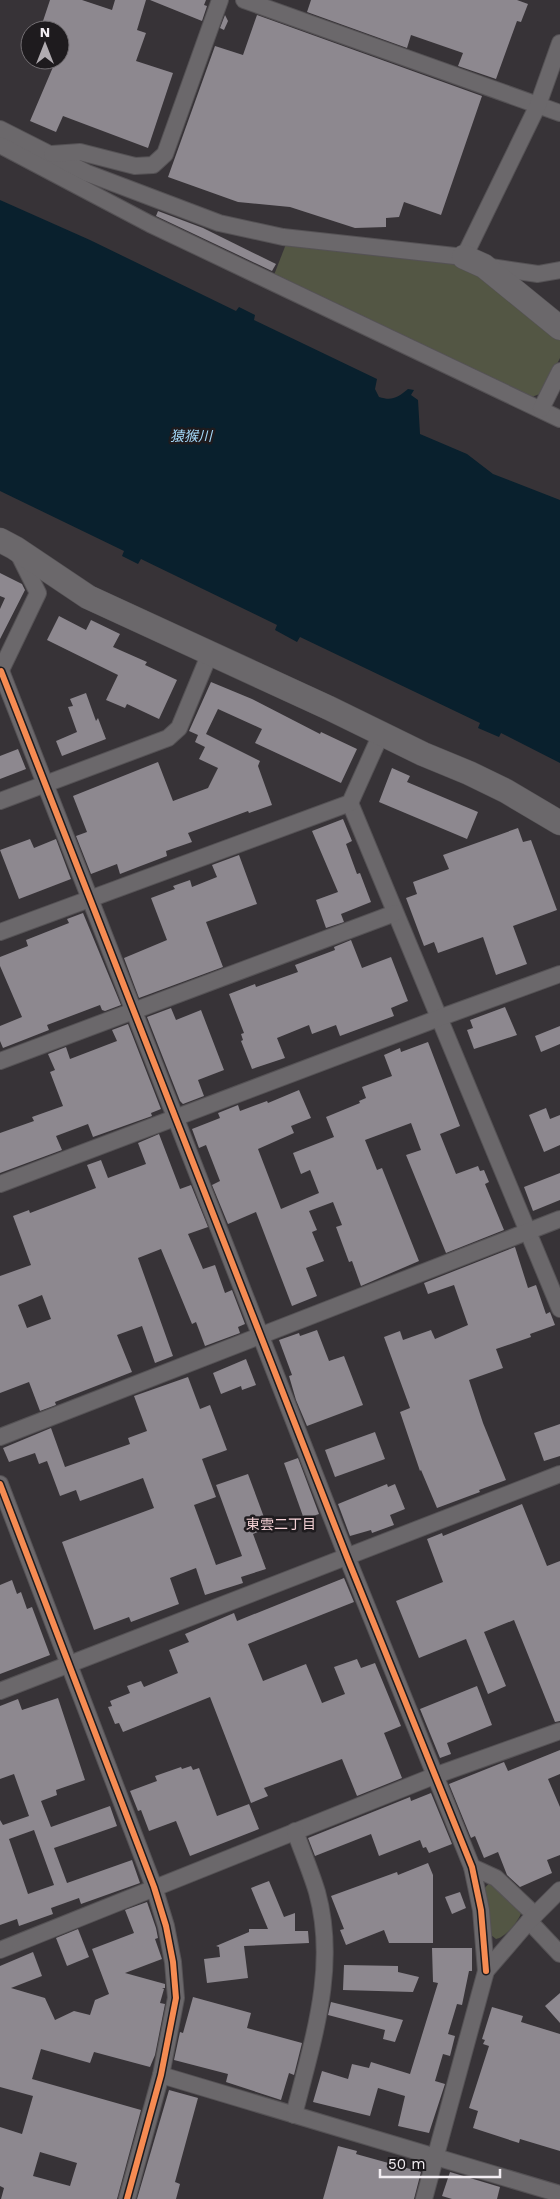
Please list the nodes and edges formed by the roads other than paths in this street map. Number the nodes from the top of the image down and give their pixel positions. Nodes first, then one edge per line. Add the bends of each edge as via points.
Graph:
1 (220, 0) edge
2 (244, 0) edge
3 (560, 45) edge
4 (538, 105) junction
5 (560, 113) edge
6 (0, 129) edge
7 (0, 145) edge
8 (52, 154) junction
9 (474, 261) junction
10 (560, 270) edge
11 (560, 328) edge
12 (560, 370) edge
13 (541, 409) junction
14 (560, 419) edge
15 (8, 544) edge
16 (210, 654) junction
17 (0, 671) edge
18 (380, 734) junction
19 (45, 784) junction
20 (0, 801) edge
21 (350, 803) junction
22 (560, 822) edge
23 (89, 899) junction
24 (396, 913) junction
25 (0, 932) edge
26 (560, 974) edge
27 (133, 1011) junction
28 (439, 1018) junction
29 (0, 1061) edge
30 (175, 1118) junction
31 (0, 1184) edge
32 (560, 1218) edge
33 (528, 1231) junction
34 (560, 1309) edge
35 (262, 1335) junction
36 (0, 1437) edge
37 (560, 1474) edge
38 (0, 1484) edge
39 (347, 1557) junction
40 (68, 1664) junction
41 (0, 1691) edge
42 (560, 1731) edge
43 (434, 1776) junction
44 (295, 1831) junction
45 (472, 1867) junction
46 (154, 1887) junction
47 (560, 1890) edge
48 (532, 1918) junction
49 (0, 1950) edge
50 (560, 1954) edge
51 (486, 1971) junction
52 (161, 2075) junction
53 (294, 2115) junction
54 (436, 2158) junction
55 (560, 2194) edge
56 (126, 2199) edge
57 (424, 2199) edge

1 - 8 street via 165,154 159,160 153,165 135,166 80,152
2 - 4 street
3 - 4 street
4 - 5 street
4 - 9 street
6 - 8 street
7 - 13 street via 150,224
8 - 9 street via 87,173 219,223 283,238
9 - 10 street via 538,274
9 - 11 street
12 - 13 street
13 - 14 street
15 - 16 street via 88,598
15 - 17 street via 38,593
16 - 18 street
16 - 19 street via 179,728 168,738
17 - 19 street
18 - 21 street
18 - 22 street via 506,791
19 - 20 street
19 - 23 street
21 - 23 street
21 - 24 street
23 - 25 street
23 - 27 street
24 - 27 street
24 - 28 street
26 - 28 street
27 - 29 street
27 - 30 street
28 - 30 street
28 - 33 street
30 - 31 street
30 - 35 street
32 - 33 street
33 - 34 street
33 - 35 street
35 - 36 street
35 - 39 street
37 - 39 street
38 - 40 street
39 - 40 street
39 - 43 street
40 - 41 street
40 - 46 street
42 - 43 street
43 - 44 street
43 - 45 street
44 - 46 street
44 - 53 street via 317,1893 325,1941 324,1994
45 - 48 street via 496,1878
45 - 51 street via 481,1910
46 - 49 street
46 - 52 street via 172,1953 176,1998
47 - 48 street
48 - 50 street
48 - 51 street
51 - 54 street
52 - 53 street
52 - 56 street
53 - 54 street
54 - 55 street
54 - 57 street

